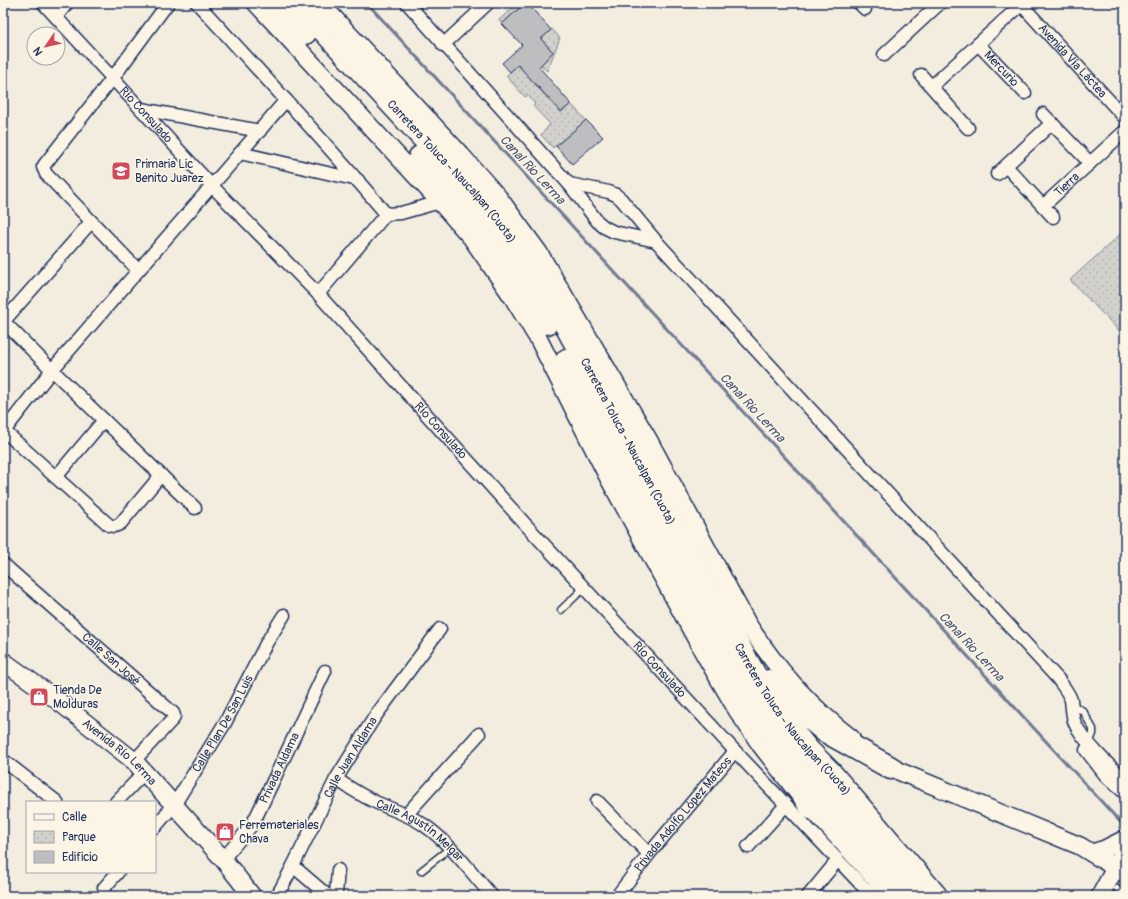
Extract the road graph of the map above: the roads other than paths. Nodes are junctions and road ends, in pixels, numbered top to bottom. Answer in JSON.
{"nodes":[{"id":1,"x":42,"y":3,"type":"edge"},
{"id":2,"x":67,"y":3,"type":"edge"},
{"id":3,"x":168,"y":3,"type":"edge"},
{"id":4,"x":196,"y":3,"type":"edge"},
{"id":5,"x":256,"y":3,"type":"edge"},
{"id":6,"x":278,"y":3,"type":"edge"},
{"id":7,"x":298,"y":3,"type":"edge"},
{"id":8,"x":320,"y":3,"type":"edge"},
{"id":9,"x":407,"y":3,"type":"edge"},
{"id":10,"x":488,"y":3,"type":"edge"},
{"id":11,"x":940,"y":3,"type":"edge"},
{"id":12,"x":1021,"y":4,"type":"edge"},
{"id":13,"x":56,"y":17,"type":"junction"},
{"id":14,"x":978,"y":44,"type":"junction"},
{"id":15,"x":443,"y":45,"type":"junction"},
{"id":16,"x":884,"y":55,"type":"dead end"},
{"id":17,"x":921,"y":75,"type":"dead end"},
{"id":18,"x":112,"y":79,"type":"junction"},
{"id":19,"x":932,"y":86,"type":"junction"},
{"id":20,"x":1025,"y":93,"type":"dead end"},
{"id":21,"x":286,"y":100,"type":"junction"},
{"id":22,"x":141,"y":109,"type":"junction"},
{"id":23,"x":1043,"y":114,"type":"dead end"},
{"id":24,"x":1125,"y":118,"type":"edge"},
{"id":25,"x":1052,"y":123,"type":"junction"},
{"id":26,"x":968,"y":128,"type":"dead end"},
{"id":27,"x":260,"y":130,"type":"junction"},
{"id":28,"x":1125,"y":131,"type":"edge"},
{"id":29,"x":240,"y":153,"type":"junction"},
{"id":30,"x":1090,"y":163,"type":"junction"},
{"id":31,"x":1006,"y":166,"type":"junction"},
{"id":32,"x":997,"y":174,"type":"dead end"},
{"id":33,"x":358,"y":180,"type":"junction"},
{"id":34,"x":568,"y":184,"type":"junction"},
{"id":35,"x":212,"y":186,"type":"junction"},
{"id":36,"x":440,"y":202,"type":"junction"},
{"id":37,"x":1043,"y":206,"type":"junction"},
{"id":38,"x":386,"y":214,"type":"junction"},
{"id":39,"x":1053,"y":217,"type":"dead end"},
{"id":40,"x":91,"y":222,"type":"junction"},
{"id":41,"x":656,"y":241,"type":"junction"},
{"id":42,"x":138,"y":270,"type":"junction"},
{"id":43,"x":318,"y":294,"type":"junction"},
{"id":44,"x":3,"y":321,"type":"edge"},
{"id":45,"x":52,"y":370,"type":"junction"},
{"id":46,"x":104,"y":420,"type":"junction"},
{"id":47,"x":4,"y":431,"type":"edge"},
{"id":48,"x":161,"y":475,"type":"junction"},
{"id":49,"x":56,"y":477,"type":"junction"},
{"id":50,"x":195,"y":508,"type":"dead end"},
{"id":51,"x":3,"y":564,"type":"edge"},
{"id":52,"x":584,"y":588,"type":"junction"},
{"id":53,"x":561,"y":610,"type":"dead end"},
{"id":54,"x":284,"y":615,"type":"dead end"},
{"id":55,"x":440,"y":629,"type":"dead end"},
{"id":56,"x":721,"y":651,"type":"junction"},
{"id":57,"x":748,"y":660,"type":"junction"},
{"id":58,"x":3,"y":661,"type":"edge"},
{"id":59,"x":325,"y":671,"type":"dead end"},
{"id":60,"x":1065,"y":690,"type":"junction"},
{"id":61,"x":479,"y":734,"type":"dead end"},
{"id":62,"x":735,"y":751,"type":"junction"},
{"id":63,"x":3,"y":760,"type":"edge"},
{"id":64,"x":140,"y":766,"type":"junction"},
{"id":65,"x":891,"y":768,"type":"junction"},
{"id":66,"x":1118,"y":777,"type":"edge"},
{"id":67,"x":336,"y":780,"type":"junction"},
{"id":68,"x":1125,"y":793,"type":"edge"},
{"id":69,"x":56,"y":801,"type":"edge"},
{"id":70,"x":117,"y":801,"type":"edge"},
{"id":71,"x":597,"y":801,"type":"dead end"},
{"id":72,"x":174,"y":805,"type":"junction"},
{"id":73,"x":786,"y":805,"type":"junction"},
{"id":74,"x":811,"y":808,"type":"junction"},
{"id":75,"x":406,"y":815,"type":"junction"},
{"id":76,"x":156,"y":826,"type":"edge"},
{"id":77,"x":1125,"y":839,"type":"edge"},
{"id":78,"x":748,"y":847,"type":"dead end"},
{"id":79,"x":450,"y":848,"type":"junction"},
{"id":80,"x":1125,"y":850,"type":"edge"},
{"id":81,"x":1092,"y":853,"type":"junction"},
{"id":82,"x":649,"y":854,"type":"junction"},
{"id":83,"x":223,"y":860,"type":"junction"},
{"id":84,"x":837,"y":861,"type":"junction"},
{"id":85,"x":293,"y":866,"type":"junction"},
{"id":86,"x":338,"y":870,"type":"dead end"},
{"id":87,"x":421,"y":871,"type":"dead end"},
{"id":88,"x":1122,"y":871,"type":"edge"},
{"id":89,"x":117,"y":873,"type":"edge"},
{"id":90,"x":104,"y":888,"type":"dead end"},
{"id":91,"x":1118,"y":894,"type":"edge"},
{"id":92,"x":252,"y":896,"type":"edge"},
{"id":93,"x":277,"y":896,"type":"edge"},
{"id":94,"x":328,"y":896,"type":"edge"},
{"id":95,"x":335,"y":896,"type":"edge"},
{"id":96,"x":492,"y":896,"type":"edge"},
{"id":97,"x":617,"y":896,"type":"edge"},
{"id":98,"x":808,"y":896,"type":"edge"},
{"id":99,"x":872,"y":896,"type":"edge"},
{"id":100,"x":891,"y":896,"type":"edge"},
{"id":101,"x":914,"y":896,"type":"edge"},
{"id":102,"x":936,"y":896,"type":"edge"},
{"id":103,"x":1100,"y":896,"type":"edge"}],
"edges":[{"from":1,"to":13,"type":"street","name":"Río Consulado"},
{"from":2,"to":13,"type":"street"},
{"from":3,"to":18,"type":"street"},
{"from":4,"to":21,"type":"street"},
{"from":5,"to":36,"type":"street"},
{"from":6,"to":56,"type":"highway","name":"Carretera Toluca - Naucalpan (Cuota)"},
{"from":7,"to":57,"type":"highway","name":"Carretera Toluca - Naucalpan (Cuota)"},
{"from":8,"to":65,"type":"street"},
{"from":9,"to":15,"type":"street"},
{"from":10,"to":15,"type":"street"},
{"from":11,"to":16,"type":"street"},
{"from":12,"to":14,"type":"street","name":"Mercurio"},
{"from":12,"to":24,"type":"street","name":"Avenida Vía Láctea"},
{"from":13,"to":18,"type":"street","name":"Río Consulado"},
{"from":14,"to":19,"type":"street","name":"Mercurio"},
{"from":14,"to":20,"type":"street","name":"Mercurio"},
{"from":15,"to":34,"type":"street"},
{"from":17,"to":19,"type":"street"},
{"from":18,"to":22,"type":"street","name":"Río Consulado"},
{"from":18,"to":40,"type":"street"},
{"from":19,"to":26,"type":"street"},
{"from":21,"to":27,"type":"street"},
{"from":21,"to":33,"type":"street"},
{"from":22,"to":27,"type":"street"},
{"from":22,"to":35,"type":"street","name":"Río Consulado"},
{"from":23,"to":25,"type":"street","name":"Tierra"},
{"from":25,"to":30,"type":"street","name":"Tierra"},
{"from":25,"to":31,"type":"street"},
{"from":27,"to":29,"type":"street"},
{"from":28,"to":30,"type":"street","name":"Tierra"},
{"from":29,"to":33,"type":"street"},
{"from":29,"to":35,"type":"street"},
{"from":30,"to":37,"type":"street","name":"Tierra"},
{"from":31,"to":32,"type":"street"},
{"from":31,"to":37,"type":"street","name":"Tierra"},
{"from":33,"to":38,"type":"street"},
{"from":34,"to":41,"type":"street"},
{"from":34,"to":41,"type":"street"},
{"from":35,"to":42,"type":"street"},
{"from":35,"to":43,"type":"street","name":"Río Consulado"},
{"from":36,"to":38,"type":"street"},
{"from":36,"to":74,"type":"street"},
{"from":37,"to":39,"type":"street","name":"Tierra"},
{"from":38,"to":43,"type":"street"},
{"from":40,"to":42,"type":"street"},
{"from":40,"to":44,"type":"street"},
{"from":41,"to":60,"type":"street"},
{"from":42,"to":45,"type":"street"},
{"from":43,"to":52,"type":"street","name":"Río Consulado"},
{"from":44,"to":45,"type":"street"},
{"from":45,"to":46,"type":"street"},
{"from":45,"to":47,"type":"street"},
{"from":46,"to":48,"type":"street"},
{"from":46,"to":49,"type":"street"},
{"from":47,"to":49,"type":"street"},
{"from":48,"to":49,"type":"street"},
{"from":48,"to":50,"type":"street"},
{"from":51,"to":64,"type":"street","name":"Calle San José"},
{"from":52,"to":53,"type":"lane"},
{"from":52,"to":62,"type":"street","name":"Río Consulado"},
{"from":54,"to":72,"type":"street","name":"Calle Plan De San Luis"},
{"from":55,"to":67,"type":"street","name":"Calle Juan Aldama"},
{"from":56,"to":74,"type":"highway"},
{"from":56,"to":101,"type":"highway","name":"Carretera Toluca - Naucalpan (Cuota)"},
{"from":57,"to":65,"type":"highway"},
{"from":57,"to":102,"type":"highway","name":"Carretera Toluca - Naucalpan (Cuota)"},
{"from":58,"to":64,"type":"street","name":"Avenida Río Lerma"},
{"from":59,"to":83,"type":"street","name":"Privada Aldama"},
{"from":60,"to":66,"type":"street"},
{"from":60,"to":66,"type":"street"},
{"from":61,"to":75,"type":"street"},
{"from":62,"to":73,"type":"street","name":"Río Consulado"},
{"from":62,"to":82,"type":"street","name":"Privada Adolfo López Mateos"},
{"from":63,"to":69,"type":"street"},
{"from":64,"to":70,"type":"street","name":"Calle San José"},
{"from":64,"to":72,"type":"street","name":"Avenida Río Lerma"},
{"from":65,"to":81,"type":"street"},
{"from":66,"to":68,"type":"street"},
{"from":67,"to":75,"type":"street","name":"Calle Agustín Melgar"},
{"from":67,"to":85,"type":"street","name":"Calle Juan Aldama"},
{"from":71,"to":82,"type":"street"},
{"from":72,"to":76,"type":"street","name":"Calle Plan De San Luis"},
{"from":72,"to":83,"type":"street","name":"Avenida Río Lerma"},
{"from":73,"to":78,"type":"street"},
{"from":73,"to":84,"type":"street","name":"Río Consulado"},
{"from":74,"to":100,"type":"street"},
{"from":75,"to":79,"type":"street","name":"Calle Agustín Melgar"},
{"from":77,"to":81,"type":"street"},
{"from":79,"to":87,"type":"lane"},
{"from":79,"to":96,"type":"street","name":"Calle Agustín Melgar"},
{"from":80,"to":88,"type":"street"},
{"from":81,"to":88,"type":"street"},
{"from":82,"to":97,"type":"street","name":"Privada Adolfo López Mateos"},
{"from":83,"to":92,"type":"street","name":"Avenida Río Lerma"},
{"from":84,"to":98,"type":"street"},
{"from":84,"to":99,"type":"street","name":"Río Consulado"},
{"from":85,"to":93,"type":"street","name":"Calle Juan Aldama"},
{"from":85,"to":94,"type":"street"},
{"from":86,"to":95,"type":"street"},
{"from":88,"to":91,"type":"street"},
{"from":88,"to":103,"type":"street"},
{"from":89,"to":90,"type":"street"}]}
